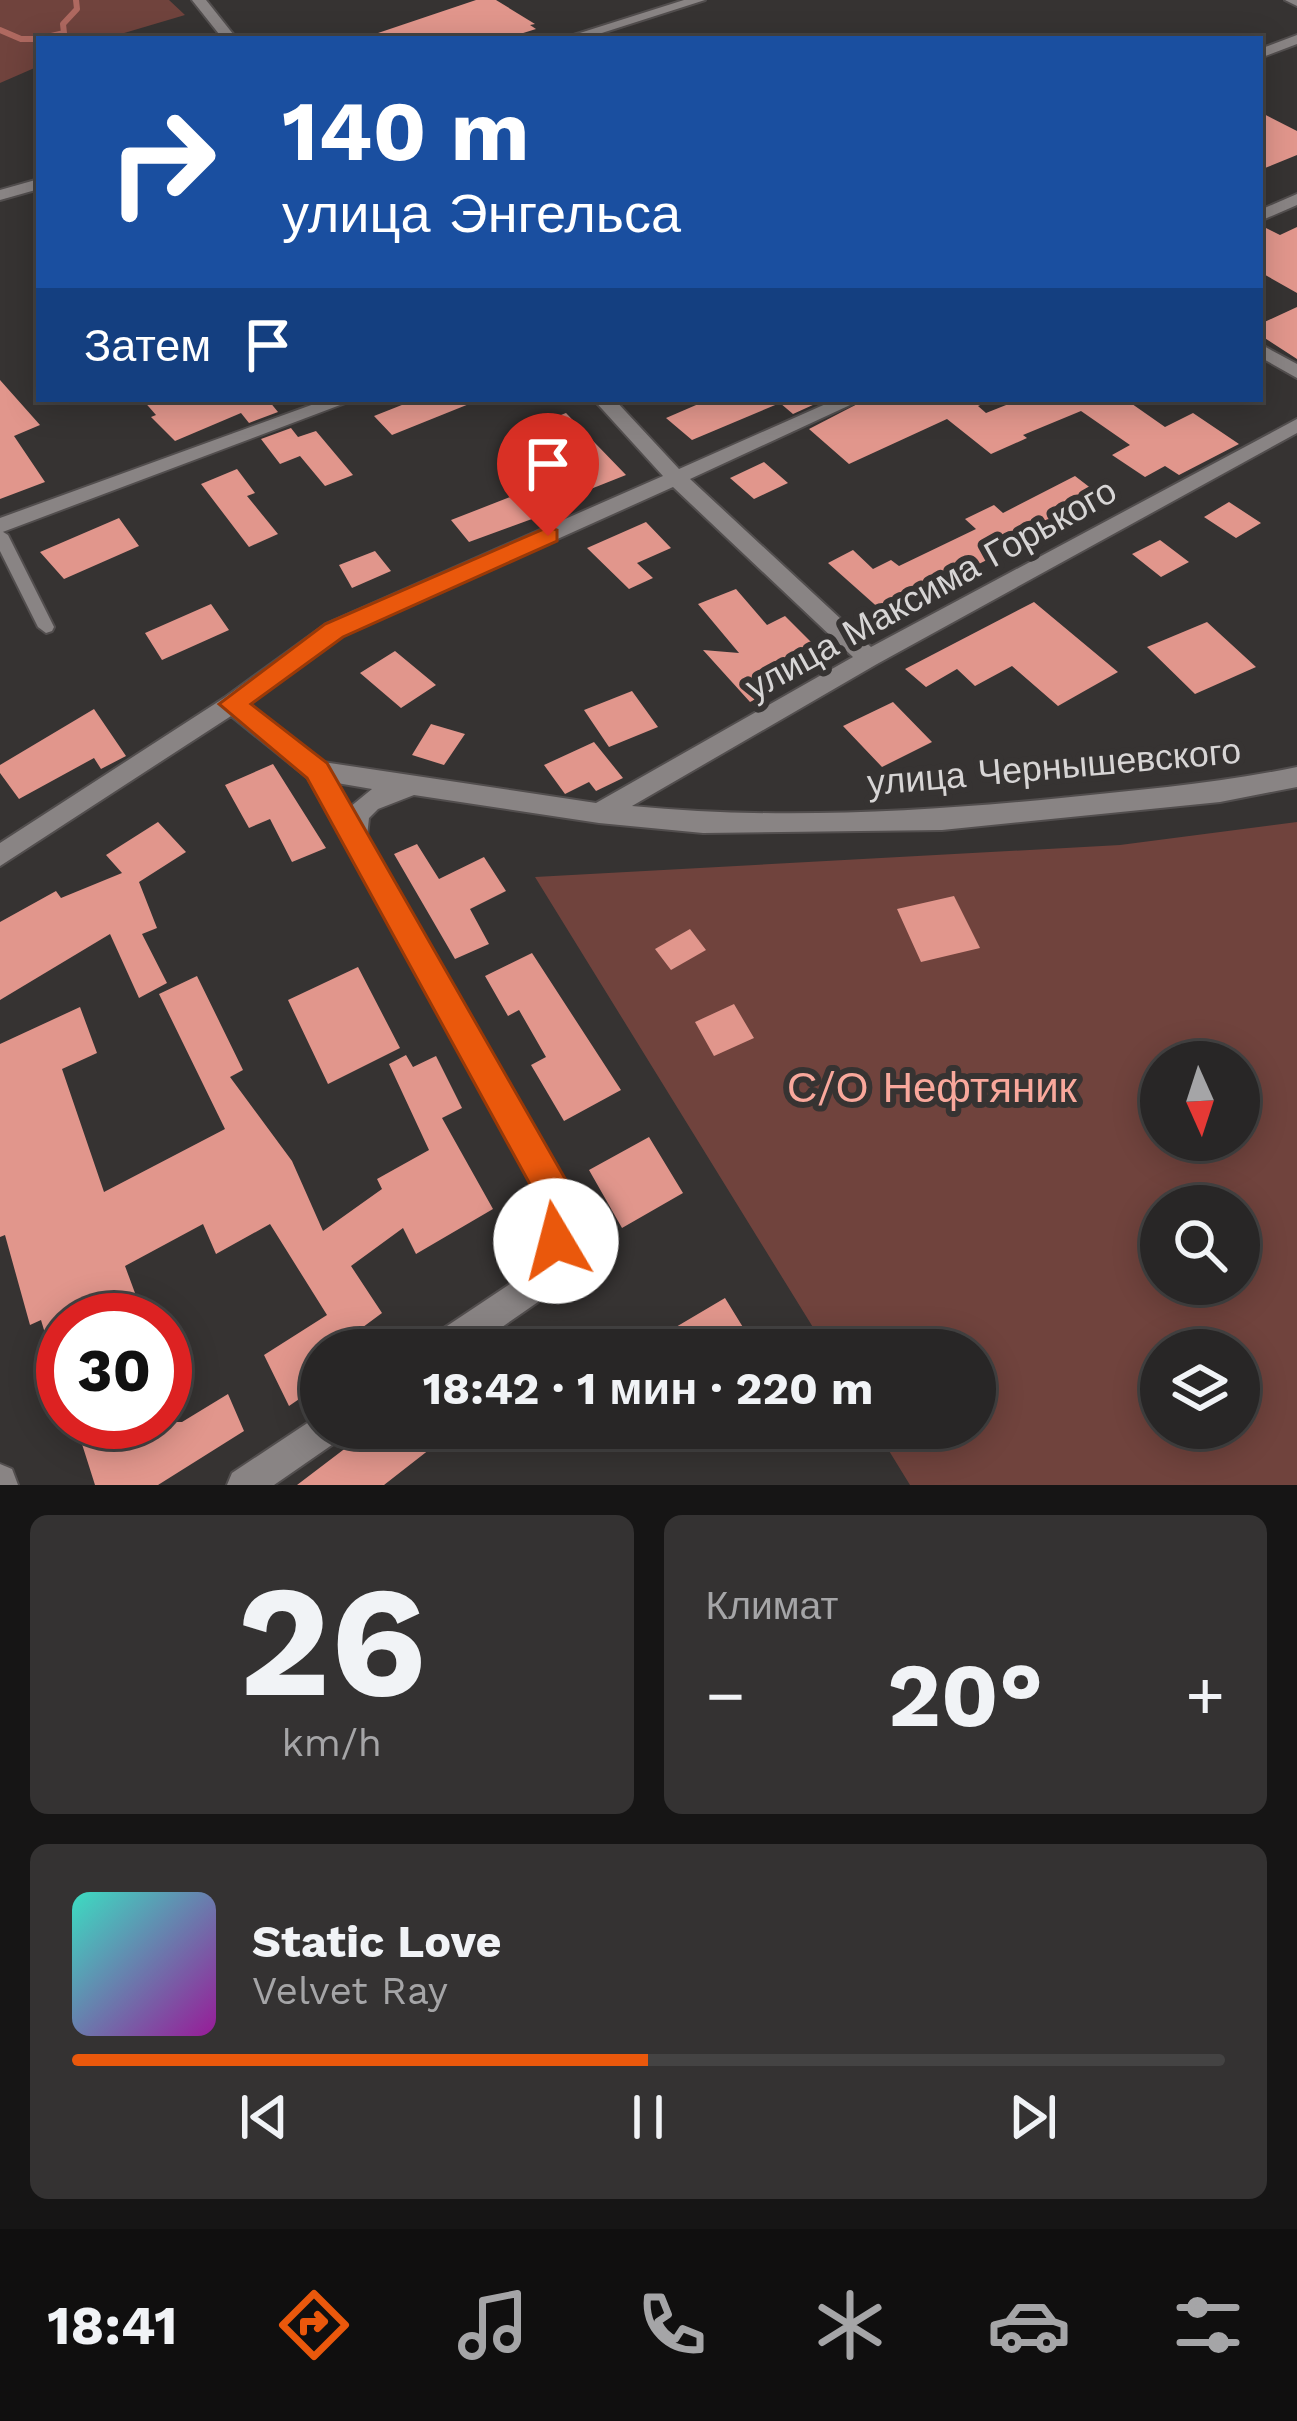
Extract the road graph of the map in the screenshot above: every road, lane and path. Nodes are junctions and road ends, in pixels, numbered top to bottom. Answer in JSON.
{"nodes":[{"id":1,"x":199,"y":0,"type":"edge"},
{"id":2,"x":698,"y":0,"type":"edge"},
{"id":3,"x":228,"y":36,"type":"edge"},
{"id":4,"x":578,"y":36,"type":"edge"},
{"id":5,"x":1297,"y":39,"type":"edge"},
{"id":6,"x":1263,"y":52,"type":"edge"},
{"id":7,"x":36,"y":185,"type":"edge"},
{"id":8,"x":0,"y":195,"type":"edge"},
{"id":9,"x":1297,"y":200,"type":"edge"},
{"id":10,"x":1263,"y":215,"type":"edge"},
{"id":11,"x":1263,"y":351,"type":"edge"},
{"id":12,"x":1297,"y":372,"type":"edge"},
{"id":13,"x":338,"y":402,"type":"edge"},
{"id":14,"x":606,"y":402,"type":"edge"},
{"id":15,"x":846,"y":402,"type":"edge"},
{"id":16,"x":1297,"y":425,"type":"edge"},
{"id":17,"x":676,"y":478,"type":"junction"},
{"id":18,"x":4,"y":529,"type":"edge"},
{"id":19,"x":46,"y":627,"type":"dead end"},
{"id":20,"x":869,"y":658,"type":"junction"},
{"id":21,"x":232,"y":704,"type":"junction"},
{"id":22,"x":317,"y":770,"type":"junction"},
{"id":23,"x":1297,"y":777,"type":"edge"},
{"id":24,"x":420,"y":787,"type":"junction"},
{"id":25,"x":599,"y":813,"type":"junction"},
{"id":26,"x":354,"y":836,"type":"junction"},
{"id":27,"x":0,"y":856,"type":"edge"},
{"id":28,"x":472,"y":1329,"type":"edge"},
{"id":29,"x":300,"y":1447,"type":"edge"},
{"id":30,"x":244,"y":1485,"type":"edge"}],
"edges":[{"from":1,"to":3,"type":"street"},
{"from":2,"to":4,"type":"street"},
{"from":5,"to":6,"type":"street"},
{"from":7,"to":8,"type":"street"},
{"from":9,"to":10,"type":"street"},
{"from":11,"to":12,"type":"street"},
{"from":13,"to":18,"type":"street"},
{"from":14,"to":17,"type":"street"},
{"from":15,"to":17,"type":"street"},
{"from":16,"to":20,"type":"street","name":"улица Максима Горького"},
{"from":17,"to":20,"type":"street"},
{"from":17,"to":21,"type":"street"},
{"from":18,"to":19,"type":"lane"},
{"from":20,"to":25,"type":"street","name":"улица Максима Горького"},
{"from":21,"to":22,"type":"street"},
{"from":21,"to":27,"type":"street"},
{"from":22,"to":24,"type":"street","name":"улица Чернышевского"},
{"from":22,"to":26,"type":"street"},
{"from":23,"to":25,"type":"street","name":"улица Чернышевского"},
{"from":24,"to":25,"type":"street","name":"улица Чернышевского"},
{"from":24,"to":26,"type":"street"},
{"from":26,"to":28,"type":"street"},
{"from":29,"to":30,"type":"street"}]}
